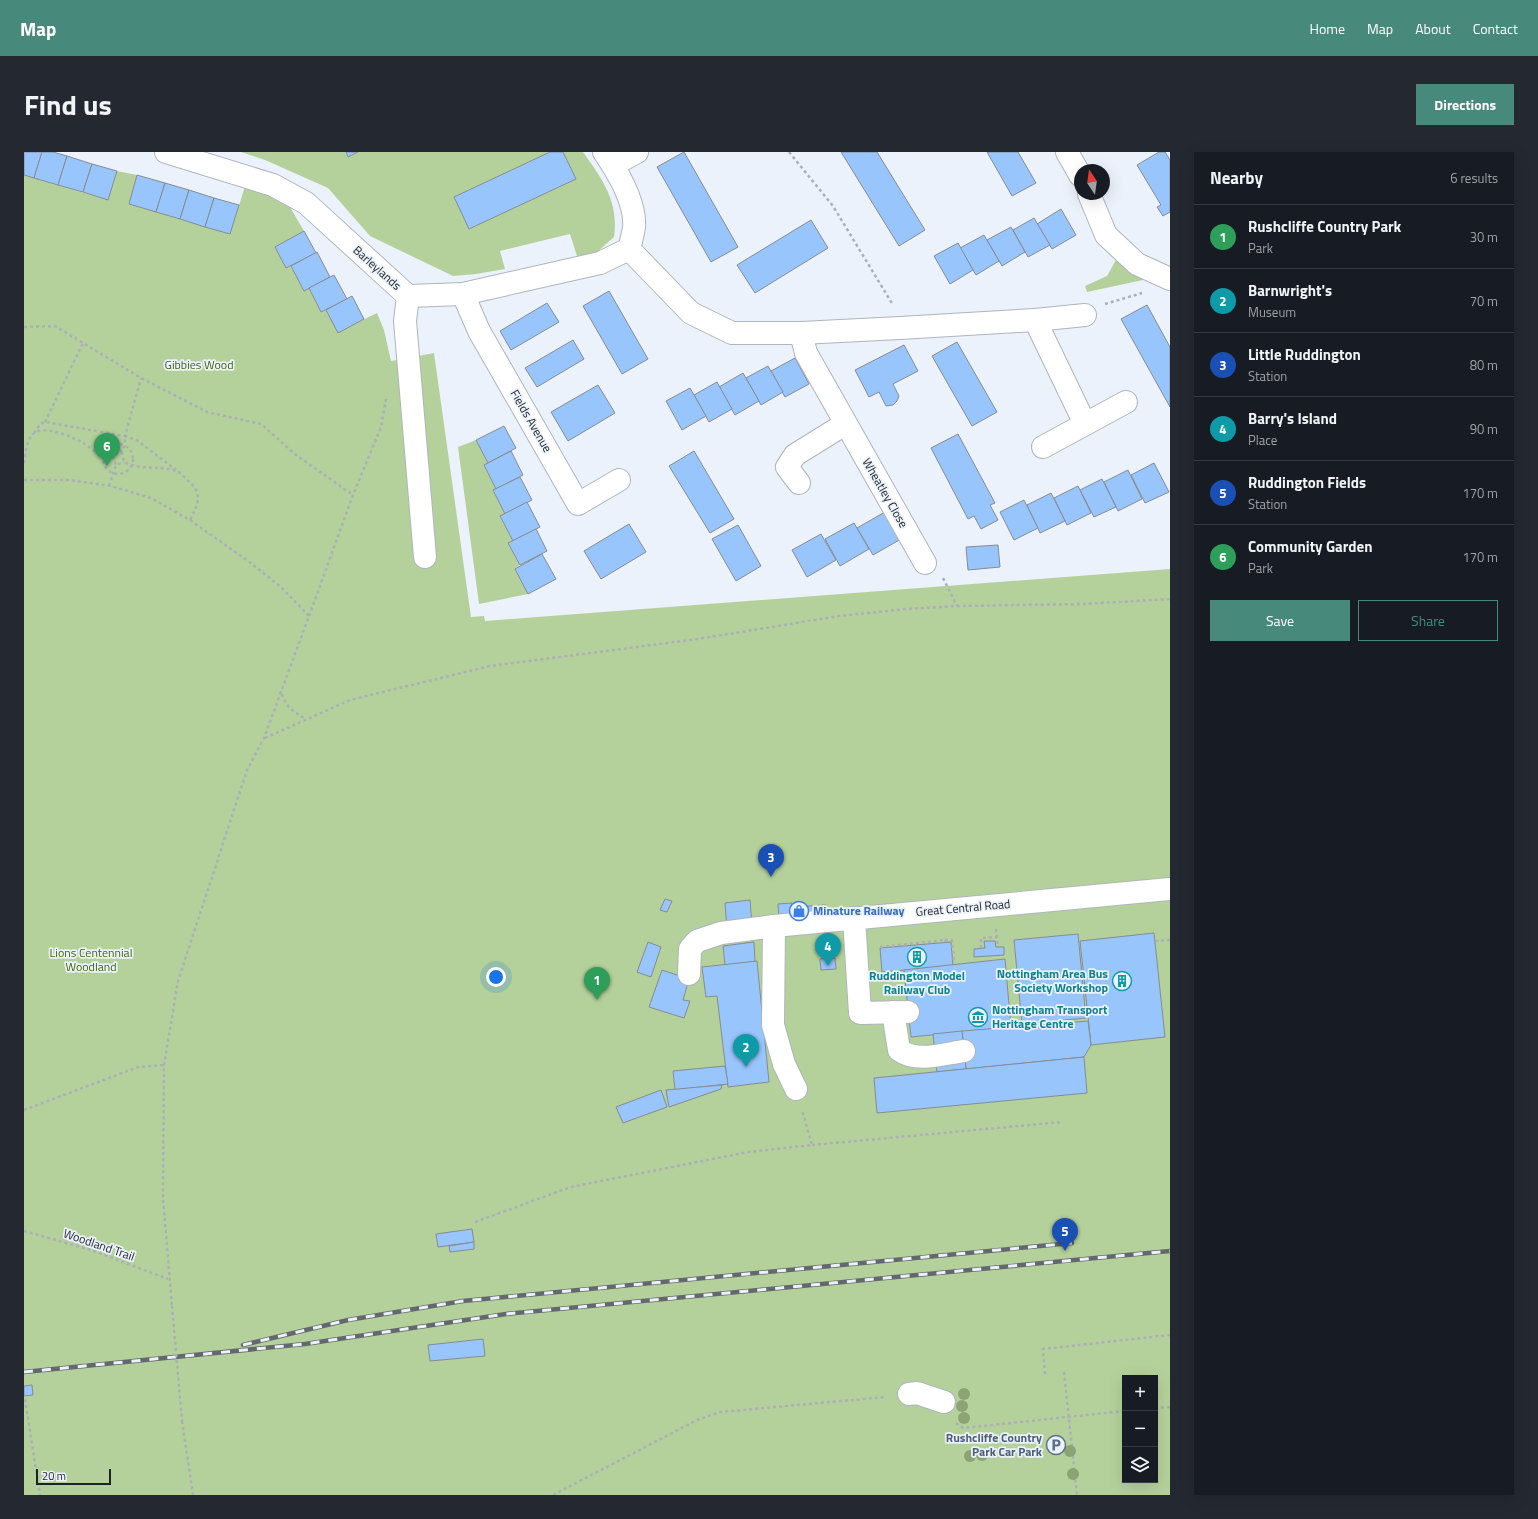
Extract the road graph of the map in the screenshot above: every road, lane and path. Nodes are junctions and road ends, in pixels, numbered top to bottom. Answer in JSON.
{"nodes":[{"id":1,"x":166,"y":152,"type":"edge"},
{"id":2,"x":637,"y":152,"type":"edge"},
{"id":3,"x":789,"y":152,"type":"edge"},
{"id":4,"x":1067,"y":152,"type":"edge"},
{"id":5,"x":608,"y":159,"type":"edge"},
{"id":6,"x":1074,"y":164,"type":"edge"},
{"id":7,"x":1091,"y":200,"type":"edge"},
{"id":8,"x":629,"y":249,"type":"junction"},
{"id":9,"x":1164,"y":277,"type":"edge"},
{"id":10,"x":463,"y":294,"type":"junction"},
{"id":11,"x":408,"y":296,"type":"junction"},
{"id":12,"x":1085,"y":315,"type":"joint"},
{"id":13,"x":1034,"y":320,"type":"junction"},
{"id":14,"x":24,"y":327,"type":"edge"},
{"id":15,"x":900,"y":328,"type":"junction"},
{"id":16,"x":801,"y":333,"type":"junction"},
{"id":17,"x":83,"y":343,"type":"junction"},
{"id":18,"x":141,"y":378,"type":"junction"},
{"id":19,"x":386,"y":396,"type":"dead end"},
{"id":20,"x":1126,"y":402,"type":"dead end"},
{"id":21,"x":45,"y":422,"type":"junction"},
{"id":22,"x":845,"y":424,"type":"junction"},
{"id":23,"x":1085,"y":424,"type":"junction"},
{"id":24,"x":34,"y":433,"type":"junction"},
{"id":25,"x":125,"y":436,"type":"junction"},
{"id":26,"x":126,"y":446,"type":"junction"},
{"id":27,"x":1043,"y":447,"type":"dead end"},
{"id":28,"x":120,"y":453,"type":"junction"},
{"id":29,"x":103,"y":456,"type":"junction"},
{"id":30,"x":113,"y":456,"type":"junction"},
{"id":31,"x":124,"y":462,"type":"junction"},
{"id":32,"x":24,"y":463,"type":"edge"},
{"id":33,"x":116,"y":465,"type":"junction"},
{"id":34,"x":132,"y":466,"type":"junction"},
{"id":35,"x":176,"y":470,"type":"junction"},
{"id":36,"x":114,"y":474,"type":"junction"},
{"id":37,"x":24,"y":480,"type":"edge"},
{"id":38,"x":619,"y":480,"type":"dead end"},
{"id":39,"x":799,"y":483,"type":"dead end"},
{"id":40,"x":111,"y":486,"type":"junction"},
{"id":41,"x":353,"y":495,"type":"junction"},
{"id":42,"x":190,"y":520,"type":"junction"},
{"id":43,"x":425,"y":557,"type":"dead end"},
{"id":44,"x":926,"y":563,"type":"joint"},
{"id":45,"x":1170,"y":599,"type":"edge"},
{"id":46,"x":958,"y":606,"type":"junction"},
{"id":47,"x":309,"y":616,"type":"junction"},
{"id":48,"x":282,"y":693,"type":"junction"},
{"id":49,"x":307,"y":719,"type":"junction"},
{"id":50,"x":264,"y":738,"type":"junction"},
{"id":51,"x":1170,"y":889,"type":"edge"},
{"id":52,"x":854,"y":918,"type":"junction"},
{"id":53,"x":774,"y":926,"type":"junction"},
{"id":54,"x":997,"y":937,"type":"dead end"},
{"id":55,"x":1170,"y":940,"type":"edge"},
{"id":56,"x":1155,"y":942,"type":"dead end"},
{"id":57,"x":982,"y":948,"type":"dead end"},
{"id":58,"x":856,"y":950,"type":"junction"},
{"id":59,"x":953,"y":962,"type":"dead end"},
{"id":60,"x":689,"y":974,"type":"dead end"},
{"id":61,"x":964,"y":1051,"type":"dead end"},
{"id":62,"x":164,"y":1064,"type":"junction"},
{"id":63,"x":796,"y":1089,"type":"joint"},
{"id":64,"x":24,"y":1110,"type":"edge"},
{"id":65,"x":1062,"y":1122,"type":"dead end"},
{"id":66,"x":812,"y":1144,"type":"junction"},
{"id":67,"x":475,"y":1222,"type":"dead end"},
{"id":68,"x":24,"y":1231,"type":"edge"},
{"id":69,"x":168,"y":1279,"type":"junction"},
{"id":70,"x":1170,"y":1335,"type":"edge"},
{"id":71,"x":1064,"y":1372,"type":"dead end"},
{"id":72,"x":1045,"y":1374,"type":"dead end"},
{"id":73,"x":910,"y":1394,"type":"joint"},
{"id":74,"x":26,"y":1399,"type":"dead end"},
{"id":75,"x":1170,"y":1407,"type":"edge"},
{"id":76,"x":1158,"y":1408,"type":"edge"},
{"id":77,"x":948,"y":1410,"type":"joint"},
{"id":78,"x":1122,"y":1411,"type":"edge"},
{"id":79,"x":1069,"y":1416,"type":"junction"},
{"id":80,"x":40,"y":1495,"type":"edge"},
{"id":81,"x":193,"y":1495,"type":"edge"},
{"id":82,"x":553,"y":1495,"type":"edge"},
{"id":83,"x":1077,"y":1495,"type":"edge"}],
"edges":[{"from":1,"to":11,"type":"street","name":"Barleylands"},
{"from":2,"to":5,"type":"street"},
{"from":3,"to":15,"type":"path"},
{"from":4,"to":6,"type":"street"},
{"from":5,"to":8,"type":"street"},
{"from":7,"to":9,"type":"street"},
{"from":8,"to":10,"type":"street","name":"Barleylands"},
{"from":8,"to":16,"type":"street"},
{"from":9,"to":12,"type":"path"},
{"from":10,"to":11,"type":"street","name":"Barleylands"},
{"from":10,"to":38,"type":"street","name":"Fields Avenue"},
{"from":11,"to":43,"type":"street"},
{"from":12,"to":13,"type":"street"},
{"from":13,"to":15,"type":"street"},
{"from":13,"to":23,"type":"street"},
{"from":14,"to":17,"type":"path"},
{"from":15,"to":16,"type":"street"},
{"from":16,"to":22,"type":"street","name":"Wheatley Close"},
{"from":17,"to":18,"type":"path"},
{"from":17,"to":21,"type":"path"},
{"from":18,"to":25,"type":"path"},
{"from":18,"to":41,"type":"path"},
{"from":19,"to":41,"type":"path"},
{"from":20,"to":23,"type":"street"},
{"from":21,"to":24,"type":"path"},
{"from":21,"to":25,"type":"path"},
{"from":22,"to":39,"type":"street"},
{"from":22,"to":44,"type":"street","name":"Wheatley Close"},
{"from":23,"to":27,"type":"street"},
{"from":24,"to":29,"type":"path"},
{"from":24,"to":32,"type":"path"},
{"from":25,"to":26,"type":"path"},
{"from":25,"to":35,"type":"path"},
{"from":26,"to":28,"type":"path"},
{"from":26,"to":29,"type":"path"},
{"from":26,"to":34,"type":"path"},
{"from":28,"to":30,"type":"path"},
{"from":28,"to":31,"type":"path"},
{"from":29,"to":30,"type":"path"},
{"from":29,"to":36,"type":"path"},
{"from":30,"to":33,"type":"path"},
{"from":31,"to":33,"type":"path"},
{"from":31,"to":34,"type":"path"},
{"from":33,"to":36,"type":"path"},
{"from":34,"to":35,"type":"path"},
{"from":34,"to":36,"type":"path"},
{"from":35,"to":42,"type":"path"},
{"from":36,"to":40,"type":"path"},
{"from":37,"to":40,"type":"path"},
{"from":40,"to":42,"type":"path"},
{"from":41,"to":47,"type":"path"},
{"from":42,"to":47,"type":"path"},
{"from":44,"to":46,"type":"path"},
{"from":45,"to":46,"type":"path"},
{"from":46,"to":49,"type":"path"},
{"from":47,"to":48,"type":"path"},
{"from":48,"to":49,"type":"path"},
{"from":48,"to":50,"type":"path"},
{"from":49,"to":50,"type":"path"},
{"from":50,"to":62,"type":"path"},
{"from":51,"to":52,"type":"street","name":"Great Central Road"},
{"from":52,"to":53,"type":"street","name":"Great Central Road"},
{"from":52,"to":58,"type":"street"},
{"from":53,"to":60,"type":"street","name":"Great Central Road"},
{"from":53,"to":63,"type":"street"},
{"from":54,"to":57,"type":"path"},
{"from":55,"to":56,"type":"path"},
{"from":58,"to":59,"type":"path"},
{"from":58,"to":61,"type":"street"},
{"from":62,"to":64,"type":"path"},
{"from":62,"to":69,"type":"path"},
{"from":63,"to":66,"type":"path"},
{"from":65,"to":66,"type":"path"},
{"from":66,"to":67,"type":"path"},
{"from":68,"to":69,"type":"path","name":"Woodland Trail"},
{"from":69,"to":81,"type":"path","bridge":true},
{"from":70,"to":72,"type":"path"},
{"from":71,"to":79,"type":"path"},
{"from":73,"to":77,"type":"street"},
{"from":73,"to":82,"type":"path"},
{"from":74,"to":80,"type":"path"},
{"from":75,"to":76,"type":"path"},
{"from":77,"to":79,"type":"path"},
{"from":78,"to":79,"type":"path"},
{"from":79,"to":83,"type":"path"}]}
